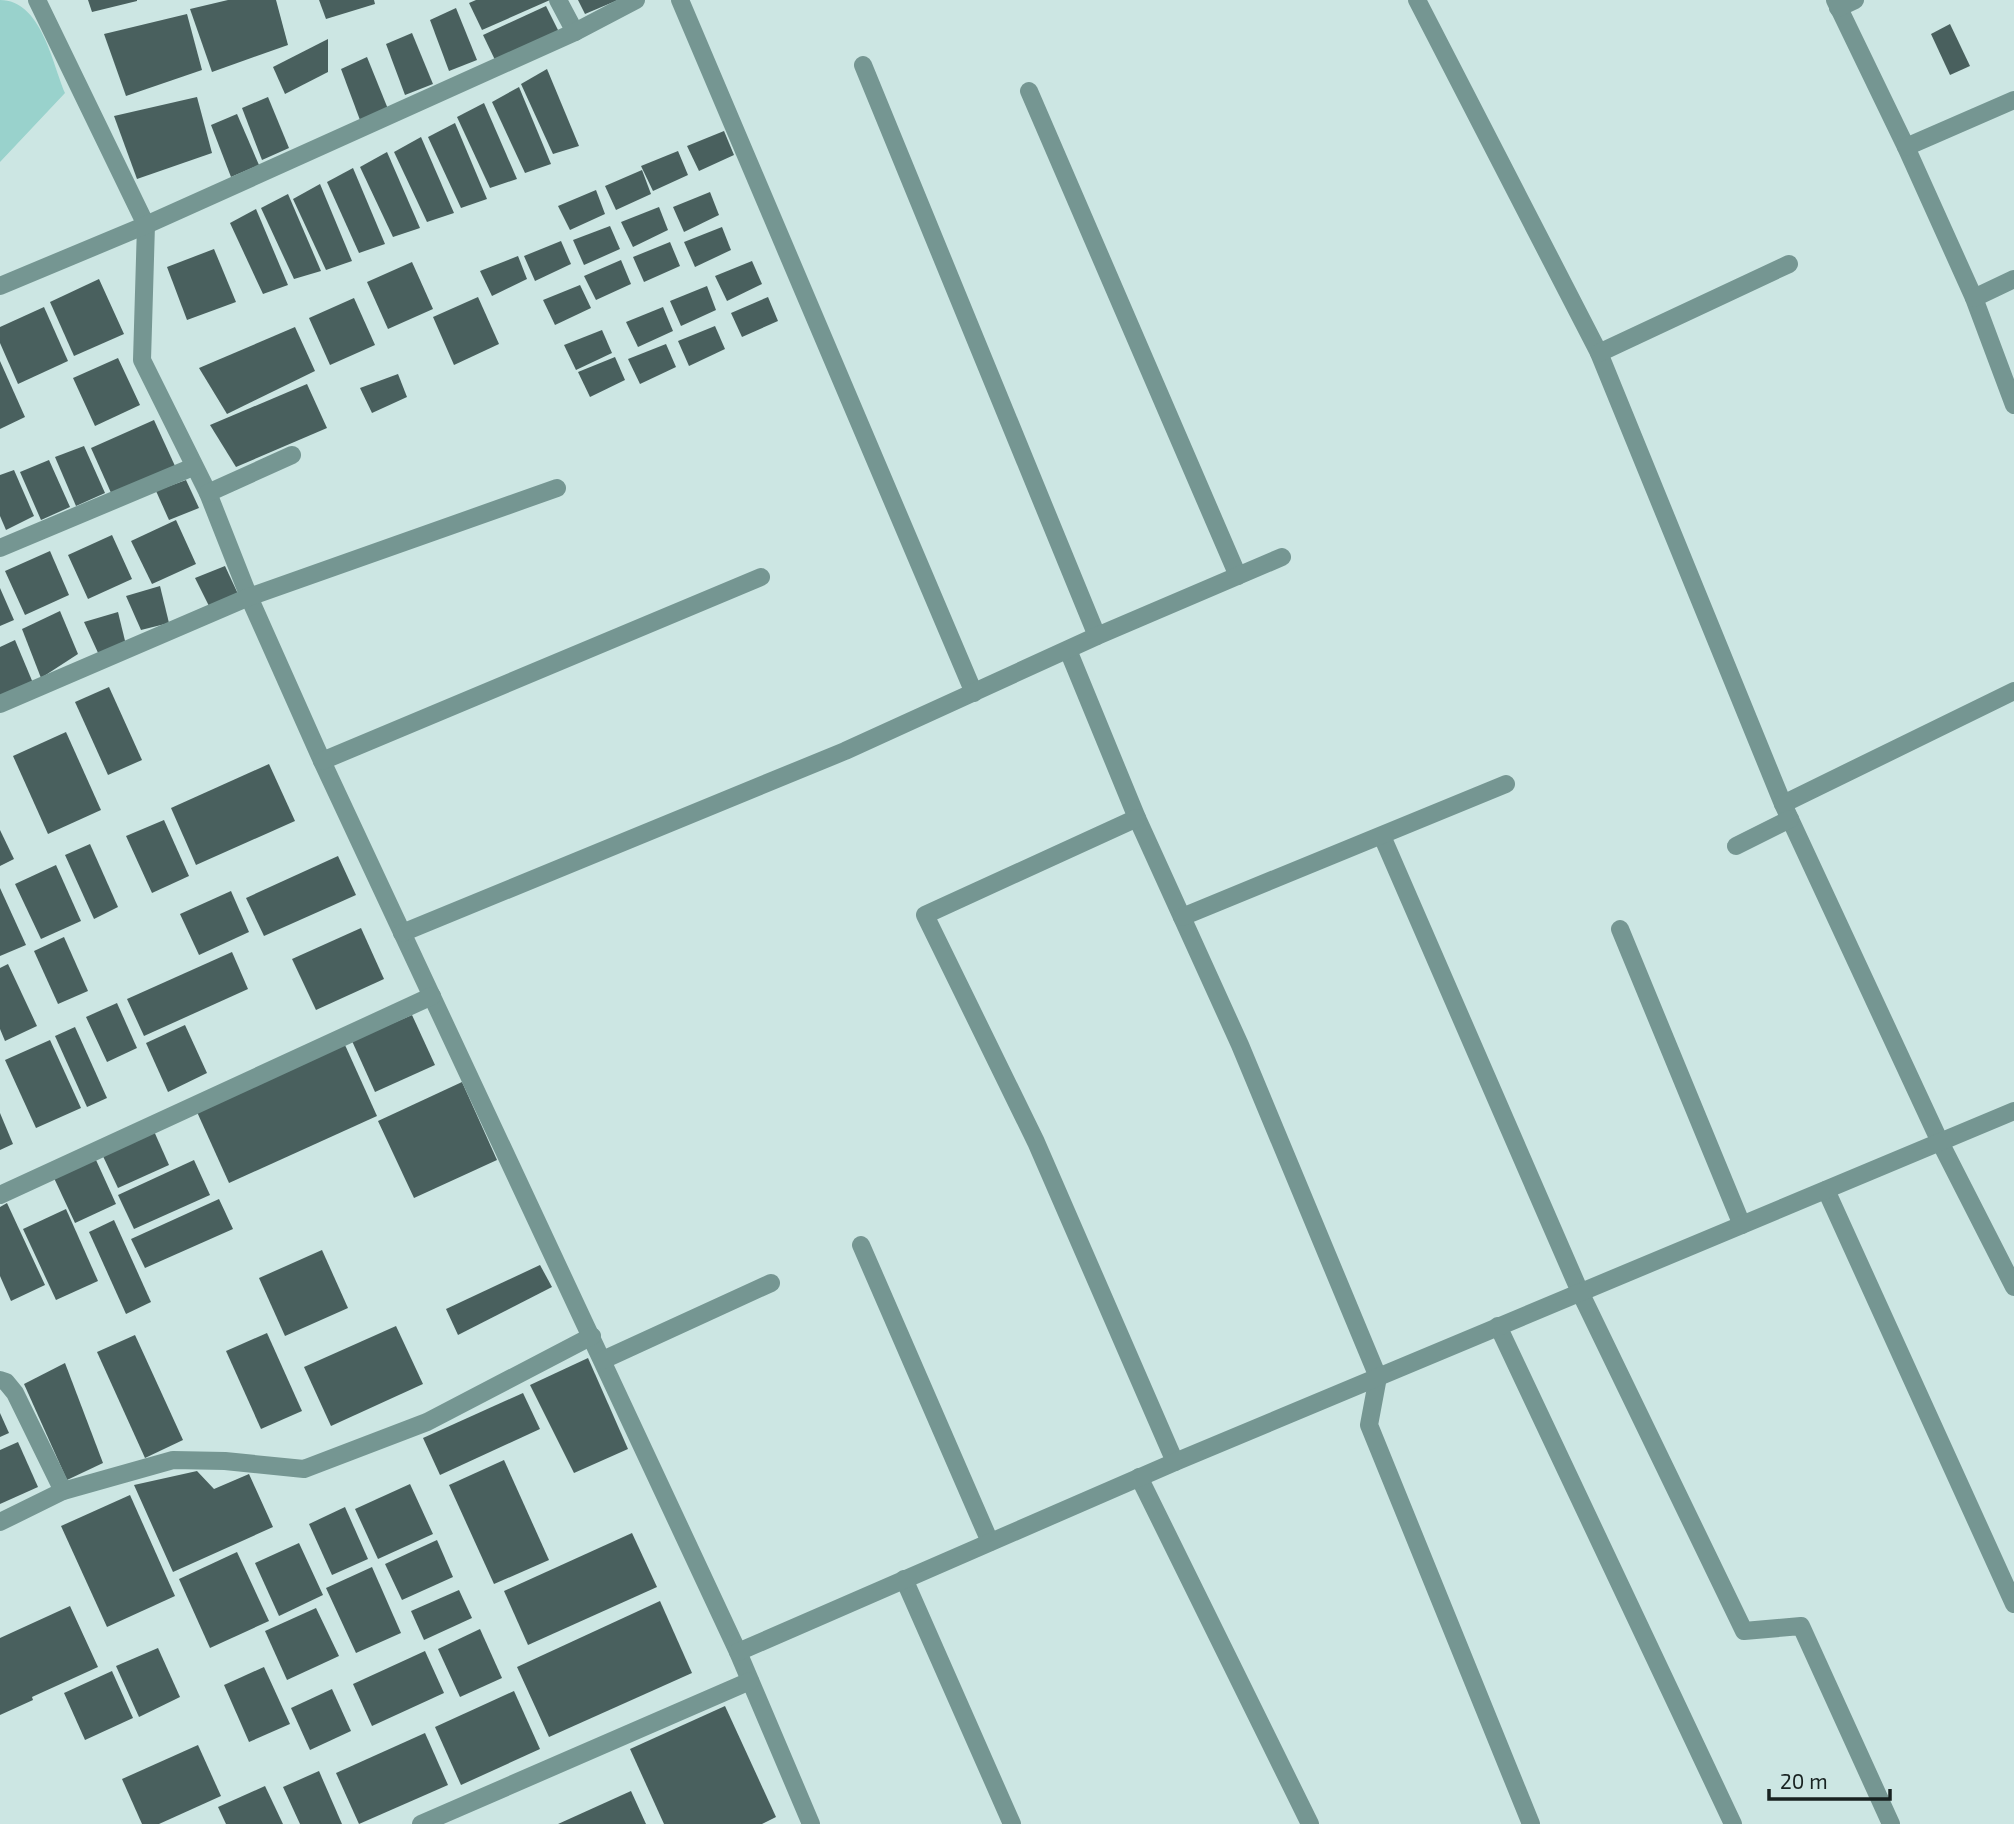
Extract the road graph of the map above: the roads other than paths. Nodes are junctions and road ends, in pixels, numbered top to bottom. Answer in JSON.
{"nodes":[{"id":1,"x":37,"y":0,"type":"edge"},
{"id":2,"x":558,"y":0,"type":"edge"},
{"id":3,"x":636,"y":0,"type":"edge"},
{"id":4,"x":680,"y":0,"type":"edge"},
{"id":5,"x":1417,"y":0,"type":"edge"},
{"id":6,"x":1855,"y":0,"type":"edge"},
{"id":7,"x":1836,"y":4,"type":"edge"},
{"id":8,"x":575,"y":32,"type":"junction"},
{"id":9,"x":863,"y":65,"type":"dead end"},
{"id":10,"x":1028,"y":91,"type":"dead end"},
{"id":11,"x":2014,"y":100,"type":"edge"},
{"id":12,"x":1906,"y":147,"type":"junction"},
{"id":13,"x":146,"y":225,"type":"junction"},
{"id":14,"x":1788,"y":264,"type":"dead end"},
{"id":15,"x":2014,"y":279,"type":"edge"},
{"id":16,"x":0,"y":286,"type":"edge"},
{"id":17,"x":1973,"y":298,"type":"junction"},
{"id":18,"x":1599,"y":353,"type":"junction"},
{"id":19,"x":2014,"y":405,"type":"edge"},
{"id":20,"x":292,"y":455,"type":"dead end"},
{"id":21,"x":193,"y":467,"type":"junction"},
{"id":22,"x":557,"y":488,"type":"dead end"},
{"id":23,"x":208,"y":493,"type":"junction"},
{"id":24,"x":0,"y":548,"type":"edge"},
{"id":25,"x":1282,"y":557,"type":"dead end"},
{"id":26,"x":1238,"y":576,"type":"junction"},
{"id":27,"x":761,"y":578,"type":"dead end"},
{"id":28,"x":248,"y":597,"type":"junction"},
{"id":29,"x":1097,"y":636,"type":"junction"},
{"id":30,"x":1068,"y":650,"type":"junction"},
{"id":31,"x":2014,"y":691,"type":"edge"},
{"id":32,"x":974,"y":694,"type":"junction"},
{"id":33,"x":0,"y":705,"type":"edge"},
{"id":34,"x":322,"y":761,"type":"junction"},
{"id":35,"x":1506,"y":784,"type":"dead end"},
{"id":36,"x":1786,"y":812,"type":"junction"},
{"id":37,"x":1137,"y":818,"type":"junction"},
{"id":38,"x":1382,"y":836,"type":"junction"},
{"id":39,"x":1736,"y":846,"type":"dead end"},
{"id":40,"x":1182,"y":917,"type":"junction"},
{"id":41,"x":1620,"y":929,"type":"dead end"},
{"id":42,"x":402,"y":933,"type":"junction"},
{"id":43,"x":432,"y":996,"type":"junction"},
{"id":44,"x":2014,"y":1111,"type":"edge"},
{"id":45,"x":1940,"y":1142,"type":"junction"},
{"id":46,"x":1826,"y":1190,"type":"junction"},
{"id":47,"x":0,"y":1195,"type":"edge"},
{"id":48,"x":1742,"y":1225,"type":"junction"},
{"id":49,"x":861,"y":1245,"type":"dead end"},
{"id":50,"x":771,"y":1283,"type":"dead end"},
{"id":51,"x":2014,"y":1287,"type":"edge"},
{"id":52,"x":1580,"y":1292,"type":"junction"},
{"id":53,"x":1498,"y":1326,"type":"junction"},
{"id":54,"x":592,"y":1336,"type":"junction"},
{"id":55,"x":603,"y":1360,"type":"junction"},
{"id":56,"x":1378,"y":1377,"type":"junction"},
{"id":57,"x":0,"y":1380,"type":"edge"},
{"id":58,"x":1175,"y":1462,"type":"junction"},
{"id":59,"x":1139,"y":1477,"type":"junction"},
{"id":60,"x":63,"y":1491,"type":"junction"},
{"id":61,"x":0,"y":1522,"type":"edge"},
{"id":62,"x":990,"y":1542,"type":"junction"},
{"id":63,"x":904,"y":1579,"type":"junction"},
{"id":64,"x":2014,"y":1604,"type":"edge"},
{"id":65,"x":738,"y":1651,"type":"junction"},
{"id":66,"x":750,"y":1681,"type":"junction"},
{"id":67,"x":421,"y":1824,"type":"edge"},
{"id":68,"x":811,"y":1824,"type":"edge"},
{"id":69,"x":1012,"y":1824,"type":"edge"},
{"id":70,"x":1310,"y":1824,"type":"edge"},
{"id":71,"x":1531,"y":1824,"type":"edge"},
{"id":72,"x":1733,"y":1824,"type":"edge"},
{"id":73,"x":1891,"y":1824,"type":"edge"}],
"edges":[{"from":1,"to":13,"type":"street"},
{"from":2,"to":8,"type":"street"},
{"from":3,"to":8,"type":"street"},
{"from":4,"to":32,"type":"street"},
{"from":5,"to":18,"type":"street"},
{"from":6,"to":7,"type":"street"},
{"from":7,"to":12,"type":"street"},
{"from":8,"to":13,"type":"street"},
{"from":9,"to":29,"type":"street"},
{"from":10,"to":26,"type":"street"},
{"from":11,"to":12,"type":"street"},
{"from":12,"to":17,"type":"street"},
{"from":13,"to":16,"type":"street"},
{"from":13,"to":21,"type":"street"},
{"from":14,"to":18,"type":"street"},
{"from":15,"to":17,"type":"street"},
{"from":17,"to":19,"type":"street"},
{"from":18,"to":36,"type":"street"},
{"from":20,"to":23,"type":"street"},
{"from":21,"to":23,"type":"street"},
{"from":21,"to":24,"type":"street"},
{"from":22,"to":28,"type":"street"},
{"from":23,"to":28,"type":"street"},
{"from":25,"to":26,"type":"street"},
{"from":26,"to":29,"type":"street"},
{"from":27,"to":34,"type":"street"},
{"from":28,"to":33,"type":"street"},
{"from":28,"to":34,"type":"street"},
{"from":29,"to":30,"type":"street"},
{"from":30,"to":32,"type":"street"},
{"from":30,"to":37,"type":"street"},
{"from":31,"to":36,"type":"street"},
{"from":32,"to":42,"type":"street"},
{"from":34,"to":42,"type":"street"},
{"from":35,"to":38,"type":"street"},
{"from":36,"to":39,"type":"street"},
{"from":36,"to":45,"type":"street"},
{"from":37,"to":40,"type":"street"},
{"from":37,"to":58,"type":"street"},
{"from":38,"to":40,"type":"street"},
{"from":38,"to":52,"type":"street"},
{"from":40,"to":56,"type":"street"},
{"from":41,"to":48,"type":"street"},
{"from":42,"to":43,"type":"street"},
{"from":43,"to":47,"type":"street"},
{"from":43,"to":54,"type":"street"},
{"from":44,"to":45,"type":"street"},
{"from":45,"to":46,"type":"street"},
{"from":45,"to":51,"type":"street"},
{"from":46,"to":48,"type":"street"},
{"from":46,"to":64,"type":"street"},
{"from":48,"to":52,"type":"street"},
{"from":49,"to":62,"type":"street"},
{"from":50,"to":55,"type":"street"},
{"from":52,"to":53,"type":"street"},
{"from":52,"to":73,"type":"street"},
{"from":53,"to":56,"type":"street"},
{"from":53,"to":72,"type":"street"},
{"from":54,"to":55,"type":"street"},
{"from":54,"to":60,"type":"street"},
{"from":55,"to":65,"type":"street"},
{"from":56,"to":58,"type":"street"},
{"from":56,"to":71,"type":"street"},
{"from":57,"to":60,"type":"street"},
{"from":58,"to":59,"type":"street"},
{"from":59,"to":62,"type":"street"},
{"from":59,"to":70,"type":"street"},
{"from":60,"to":61,"type":"street"},
{"from":62,"to":63,"type":"street"},
{"from":63,"to":65,"type":"street"},
{"from":63,"to":69,"type":"street"},
{"from":65,"to":66,"type":"street"},
{"from":66,"to":67,"type":"street"},
{"from":66,"to":68,"type":"street"}]}
